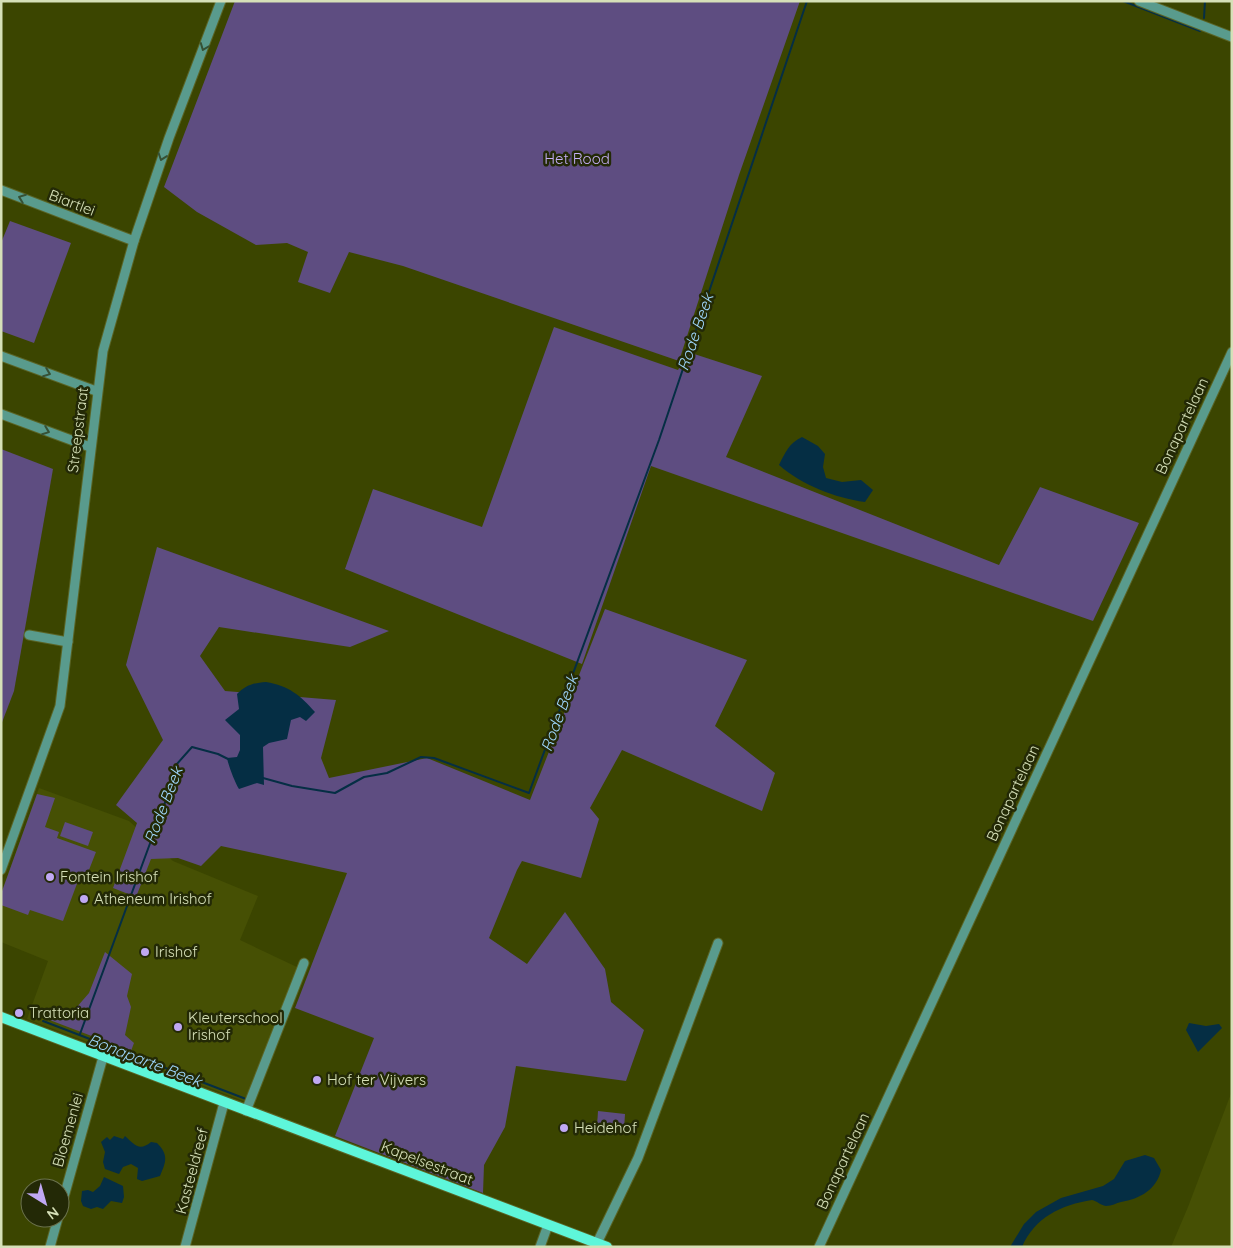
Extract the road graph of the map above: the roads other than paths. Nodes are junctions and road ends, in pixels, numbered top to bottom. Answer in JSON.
{"nodes":[{"id":1,"x":221,"y":1,"type":"edge"},
{"id":2,"x":1138,"y":1,"type":"edge"},
{"id":3,"x":1232,"y":37,"type":"edge"},
{"id":4,"x":1,"y":190,"type":"edge"},
{"id":5,"x":134,"y":241,"type":"junction"},
{"id":6,"x":1232,"y":352,"type":"edge"},
{"id":7,"x":1,"y":356,"type":"edge"},
{"id":8,"x":96,"y":391,"type":"junction"},
{"id":9,"x":1,"y":414,"type":"edge"},
{"id":10,"x":90,"y":447,"type":"junction"},
{"id":11,"x":29,"y":635,"type":"dead end"},
{"id":12,"x":68,"y":642,"type":"junction"},
{"id":13,"x":1,"y":870,"type":"edge"},
{"id":14,"x":718,"y":943,"type":"dead end"},
{"id":15,"x":304,"y":964,"type":"dead end"},
{"id":16,"x":1,"y":1017,"type":"edge"},
{"id":17,"x":103,"y":1057,"type":"junction"},
{"id":18,"x":224,"y":1103,"type":"junction"},
{"id":19,"x":246,"y":1111,"type":"junction"},
{"id":20,"x":69,"y":1178,"type":"edge"},
{"id":21,"x":548,"y":1224,"type":"junction"},
{"id":22,"x":55,"y":1228,"type":"edge"},
{"id":23,"x":597,"y":1243,"type":"junction"},
{"id":24,"x":50,"y":1247,"type":"edge"},
{"id":25,"x":185,"y":1247,"type":"edge"},
{"id":26,"x":540,"y":1247,"type":"edge"},
{"id":27,"x":607,"y":1247,"type":"edge"},
{"id":28,"x":819,"y":1247,"type":"edge"}],
"edges":[{"from":1,"to":5,"type":"street","name":"Streepstraat","one_way":true},
{"from":2,"to":3,"type":"street"},
{"from":5,"to":4,"type":"street","name":"Biartlei","one_way":true},
{"from":5,"to":8,"type":"street","name":"Streepstraat"},
{"from":6,"to":28,"type":"street","name":"Bonapartelaan"},
{"from":7,"to":8,"type":"street","one_way":true},
{"from":8,"to":10,"type":"street","name":"Streepstraat"},
{"from":9,"to":10,"type":"street","one_way":true},
{"from":10,"to":12,"type":"street","name":"Streepstraat"},
{"from":11,"to":12,"type":"street"},
{"from":12,"to":13,"type":"street","name":"Streepstraat"},
{"from":14,"to":23,"type":"street"},
{"from":15,"to":19,"type":"street"},
{"from":16,"to":17,"type":"main road","name":"Kapelsestraat"},
{"from":17,"to":18,"type":"main road","name":"Kapelsestraat"},
{"from":17,"to":20,"type":"street","name":"Bloemenlei"},
{"from":18,"to":19,"type":"main road","name":"Kapelsestraat"},
{"from":18,"to":25,"type":"street","name":"Kasteeldreef"},
{"from":19,"to":21,"type":"main road","name":"Kapelsestraat"},
{"from":21,"to":23,"type":"main road","name":"Kapelsestraat"},
{"from":21,"to":26,"type":"street"},
{"from":22,"to":24,"type":"street"},
{"from":23,"to":27,"type":"main road","name":"Kapelsestraat"}]}
